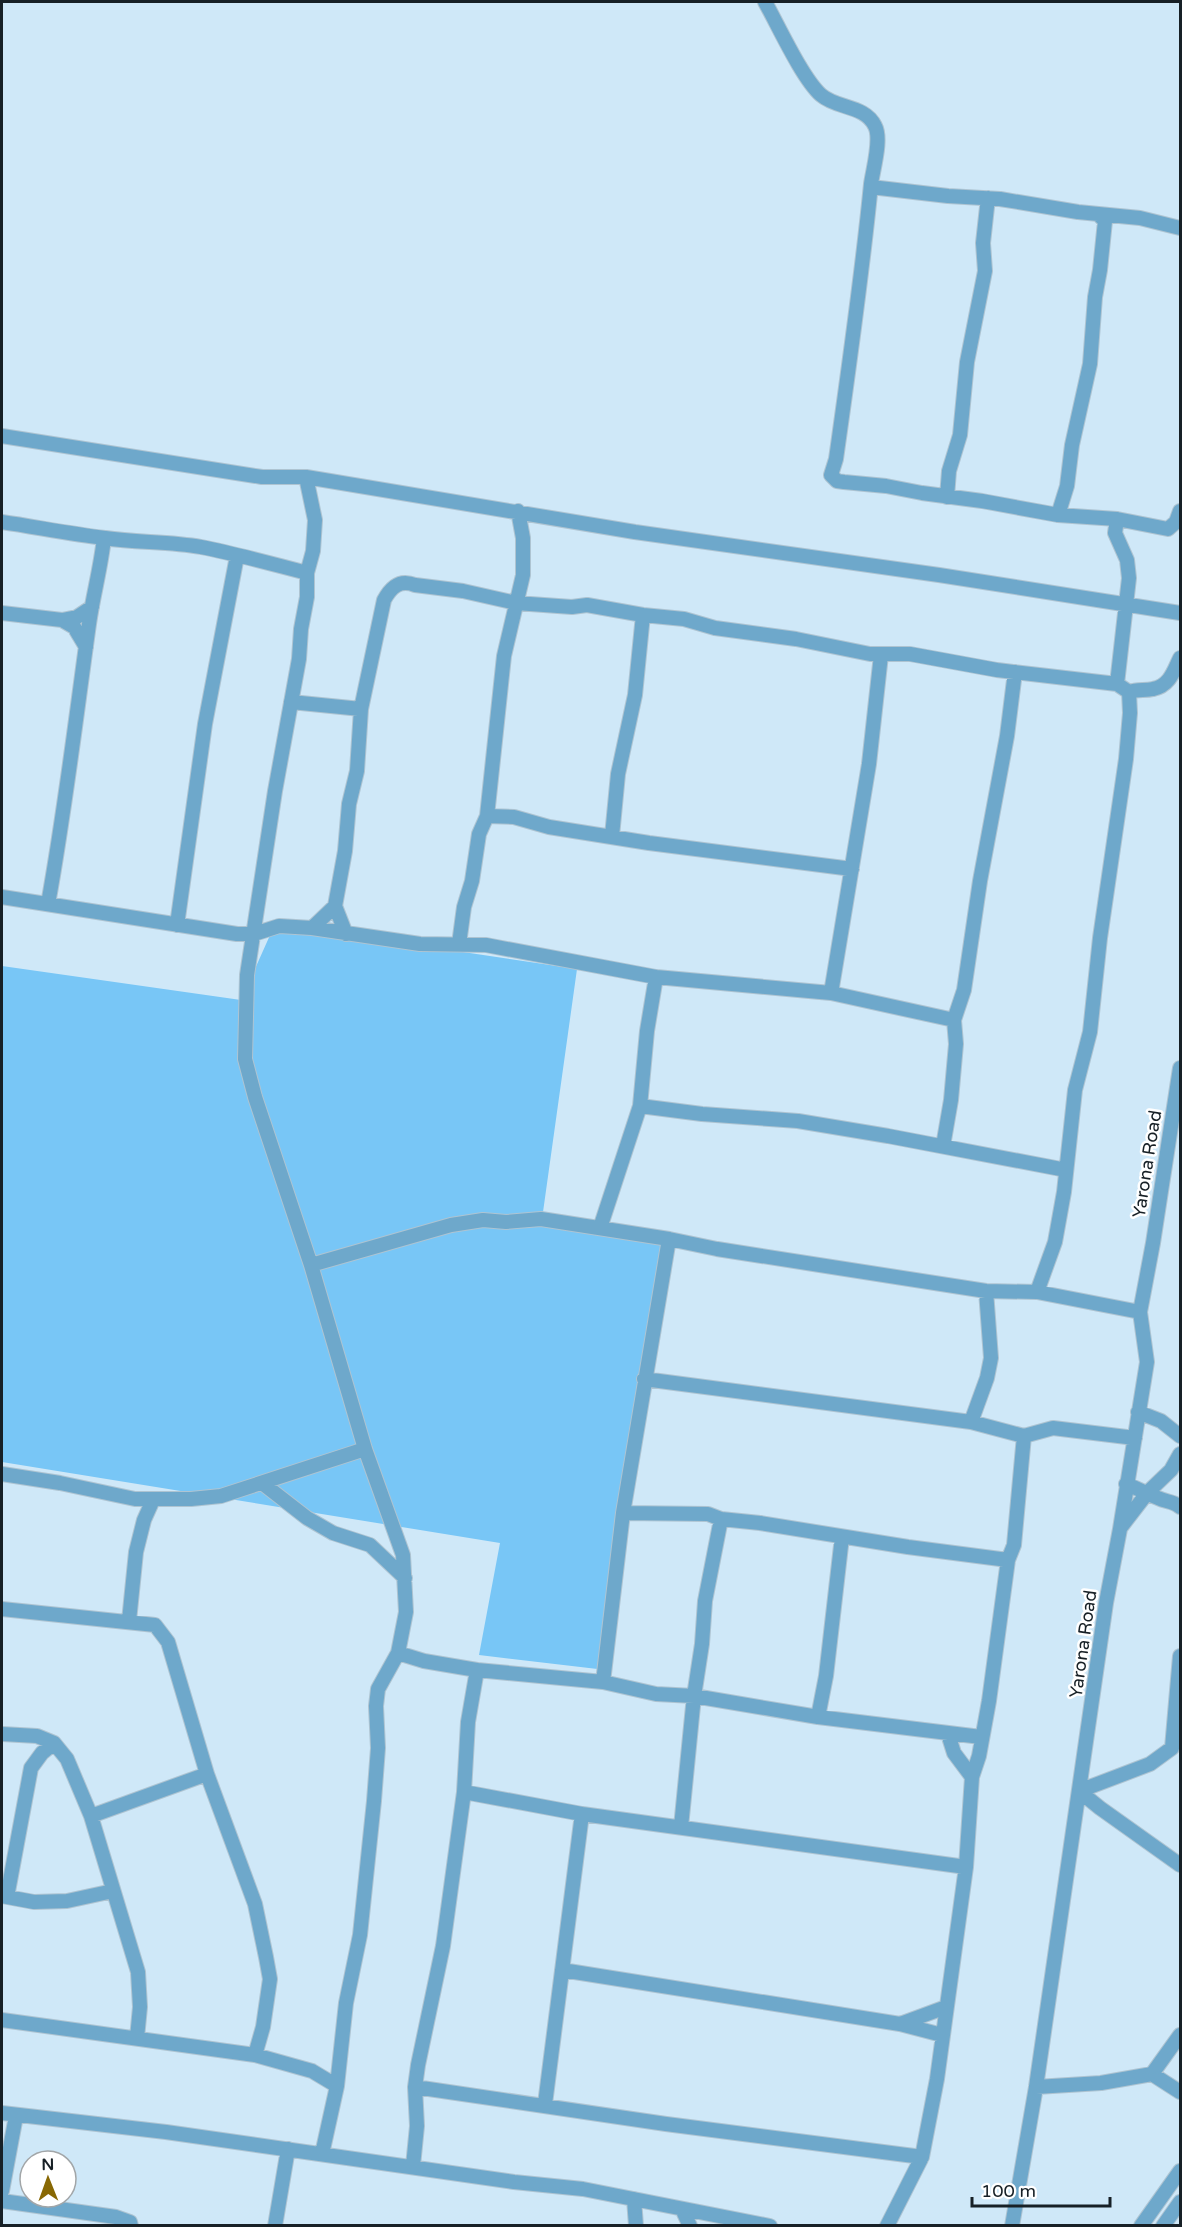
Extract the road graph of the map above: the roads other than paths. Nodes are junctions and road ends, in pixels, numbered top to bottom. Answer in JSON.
{"nodes":[{"id":1,"x":765,"y":2,"type":"edge"},
{"id":2,"x":871,"y":187,"type":"junction"},
{"id":3,"x":988,"y":198,"type":"junction"},
{"id":4,"x":1098,"y":213,"type":"junction"},
{"id":5,"x":1180,"y":228,"type":"edge"},
{"id":6,"x":2,"y":436,"type":"edge"},
{"id":7,"x":306,"y":477,"type":"junction"},
{"id":8,"x":947,"y":497,"type":"junction"},
{"id":9,"x":518,"y":511,"type":"junction"},
{"id":10,"x":1180,"y":511,"type":"edge"},
{"id":11,"x":1058,"y":515,"type":"junction"},
{"id":12,"x":1118,"y":519,"type":"junction"},
{"id":13,"x":2,"y":522,"type":"edge"},
{"id":14,"x":104,"y":538,"type":"junction"},
{"id":15,"x":237,"y":556,"type":"junction"},
{"id":16,"x":307,"y":573,"type":"junction"},
{"id":17,"x":516,"y":603,"type":"junction"},
{"id":18,"x":1126,"y":604,"type":"junction"},
{"id":19,"x":92,"y":607,"type":"junction"},
{"id":20,"x":2,"y":613,"type":"edge"},
{"id":21,"x":1180,"y":613,"type":"edge"},
{"id":22,"x":643,"y":615,"type":"junction"},
{"id":23,"x":62,"y":620,"type":"junction"},
{"id":24,"x":86,"y":647,"type":"junction"},
{"id":25,"x":881,"y":655,"type":"junction"},
{"id":26,"x":1180,"y":657,"type":"edge"},
{"id":27,"x":1015,"y":672,"type":"junction"},
{"id":28,"x":1116,"y":684,"type":"junction"},
{"id":29,"x":1129,"y":692,"type":"junction"},
{"id":30,"x":291,"y":702,"type":"junction"},
{"id":31,"x":361,"y":709,"type":"junction"},
{"id":32,"x":487,"y":816,"type":"junction"},
{"id":33,"x":612,"y":836,"type":"junction"},
{"id":34,"x":852,"y":869,"type":"junction"},
{"id":35,"x":2,"y":897,"type":"edge"},
{"id":36,"x":48,"y":904,"type":"junction"},
{"id":37,"x":335,"y":906,"type":"junction"},
{"id":38,"x":177,"y":925,"type":"junction"},
{"id":39,"x":312,"y":928,"type":"junction"},
{"id":40,"x":254,"y":934,"type":"junction"},
{"id":41,"x":345,"y":934,"type":"junction"},
{"id":42,"x":459,"y":944,"type":"junction"},
{"id":43,"x":656,"y":977,"type":"junction"},
{"id":44,"x":831,"y":993,"type":"junction"},
{"id":45,"x":954,"y":1020,"type":"junction"},
{"id":46,"x":1180,"y":1068,"type":"edge"},
{"id":47,"x":640,"y":1106,"type":"junction"},
{"id":48,"x":943,"y":1146,"type":"junction"},
{"id":49,"x":1066,"y":1170,"type":"junction"},
{"id":50,"x":600,"y":1228,"type":"junction"},
{"id":51,"x":669,"y":1239,"type":"junction"},
{"id":52,"x":311,"y":1265,"type":"junction"},
{"id":53,"x":986,"y":1291,"type":"junction"},
{"id":54,"x":1037,"y":1292,"type":"junction"},
{"id":55,"x":1140,"y":1312,"type":"junction"},
{"id":56,"x":644,"y":1379,"type":"junction"},
{"id":57,"x":1138,"y":1412,"type":"junction"},
{"id":58,"x":971,"y":1422,"type":"junction"},
{"id":59,"x":1024,"y":1436,"type":"junction"},
{"id":60,"x":1180,"y":1436,"type":"edge"},
{"id":61,"x":1135,"y":1438,"type":"junction"},
{"id":62,"x":365,"y":1449,"type":"junction"},
{"id":63,"x":1180,"y":1454,"type":"edge"},
{"id":64,"x":2,"y":1474,"type":"edge"},
{"id":65,"x":262,"y":1483,"type":"junction"},
{"id":66,"x":1126,"y":1484,"type":"junction"},
{"id":67,"x":1148,"y":1492,"type":"junction"},
{"id":68,"x":135,"y":1499,"type":"junction"},
{"id":69,"x":153,"y":1500,"type":"junction"},
{"id":70,"x":1180,"y":1507,"type":"edge"},
{"id":71,"x":622,"y":1513,"type":"junction"},
{"id":72,"x":721,"y":1519,"type":"junction"},
{"id":73,"x":144,"y":1520,"type":"junction"},
{"id":74,"x":1120,"y":1529,"type":"junction"},
{"id":75,"x":842,"y":1537,"type":"junction"},
{"id":76,"x":1008,"y":1560,"type":"junction"},
{"id":77,"x":405,"y":1578,"type":"junction"},
{"id":78,"x":2,"y":1609,"type":"edge"},
{"id":79,"x":129,"y":1621,"type":"junction"},
{"id":80,"x":398,"y":1653,"type":"junction"},
{"id":81,"x":1180,"y":1656,"type":"edge"},
{"id":82,"x":477,"y":1670,"type":"junction"},
{"id":83,"x":603,"y":1682,"type":"junction"},
{"id":84,"x":694,"y":1696,"type":"junction"},
{"id":85,"x":818,"y":1717,"type":"junction"},
{"id":86,"x":2,"y":1734,"type":"edge"},
{"id":87,"x":948,"y":1734,"type":"junction"},
{"id":88,"x":981,"y":1737,"type":"junction"},
{"id":89,"x":54,"y":1743,"type":"junction"},
{"id":90,"x":1176,"y":1751,"type":"edge"},
{"id":91,"x":207,"y":1774,"type":"junction"},
{"id":92,"x":972,"y":1777,"type":"junction"},
{"id":93,"x":1079,"y":1791,"type":"junction"},
{"id":94,"x":464,"y":1792,"type":"junction"},
{"id":95,"x":582,"y":1814,"type":"junction"},
{"id":96,"x":91,"y":1816,"type":"junction"},
{"id":97,"x":681,"y":1827,"type":"junction"},
{"id":98,"x":1180,"y":1865,"type":"edge"},
{"id":99,"x":966,"y":1868,"type":"junction"},
{"id":100,"x":113,"y":1891,"type":"junction"},
{"id":101,"x":4,"y":1897,"type":"edge"},
{"id":102,"x":562,"y":1970,"type":"junction"},
{"id":103,"x":946,"y":2007,"type":"junction"},
{"id":104,"x":2,"y":2020,"type":"edge"},
{"id":105,"x":900,"y":2024,"type":"junction"},
{"id":106,"x":942,"y":2035,"type":"junction"},
{"id":107,"x":1180,"y":2036,"type":"edge"},
{"id":108,"x":136,"y":2038,"type":"junction"},
{"id":109,"x":255,"y":2055,"type":"junction"},
{"id":110,"x":1152,"y":2074,"type":"junction"},
{"id":111,"x":337,"y":2086,"type":"junction"},
{"id":112,"x":415,"y":2087,"type":"junction"},
{"id":113,"x":1036,"y":2087,"type":"junction"},
{"id":114,"x":1180,"y":2092,"type":"edge"},
{"id":115,"x":545,"y":2104,"type":"junction"},
{"id":116,"x":2,"y":2113,"type":"edge"},
{"id":117,"x":16,"y":2115,"type":"junction"},
{"id":118,"x":288,"y":2149,"type":"junction"},
{"id":119,"x":322,"y":2154,"type":"junction"},
{"id":120,"x":922,"y":2157,"type":"junction"},
{"id":121,"x":413,"y":2166,"type":"junction"},
{"id":122,"x":1180,"y":2171,"type":"edge"},
{"id":123,"x":2,"y":2191,"type":"edge"},
{"id":124,"x":634,"y":2199,"type":"junction"},
{"id":125,"x":1159,"y":2199,"type":"junction"},
{"id":126,"x":2,"y":2201,"type":"edge"},
{"id":127,"x":1180,"y":2202,"type":"edge"},
{"id":128,"x":682,"y":2209,"type":"junction"},
{"id":129,"x":131,"y":2226,"type":"edge"},
{"id":130,"x":275,"y":2226,"type":"edge"},
{"id":131,"x":636,"y":2226,"type":"edge"},
{"id":132,"x":690,"y":2226,"type":"edge"},
{"id":133,"x":770,"y":2226,"type":"edge"},
{"id":134,"x":887,"y":2226,"type":"edge"},
{"id":135,"x":1012,"y":2226,"type":"edge"},
{"id":136,"x":1142,"y":2226,"type":"edge"},
{"id":137,"x":1158,"y":2226,"type":"edge"},
{"id":138,"x":1163,"y":2226,"type":"edge"}],
"edges":[{"from":1,"to":2,"type":"street"},
{"from":2,"to":3,"type":"street"},
{"from":2,"to":8,"type":"street"},
{"from":3,"to":4,"type":"street"},
{"from":3,"to":8,"type":"street"},
{"from":4,"to":5,"type":"street"},
{"from":4,"to":11,"type":"street"},
{"from":6,"to":7,"type":"street"},
{"from":7,"to":9,"type":"street"},
{"from":7,"to":16,"type":"street"},
{"from":8,"to":11,"type":"street"},
{"from":9,"to":17,"type":"street"},
{"from":9,"to":18,"type":"street"},
{"from":10,"to":12,"type":"street"},
{"from":11,"to":12,"type":"street"},
{"from":12,"to":18,"type":"street"},
{"from":13,"to":14,"type":"street"},
{"from":14,"to":15,"type":"street"},
{"from":14,"to":19,"type":"street"},
{"from":15,"to":16,"type":"street"},
{"from":15,"to":38,"type":"street"},
{"from":16,"to":30,"type":"street"},
{"from":17,"to":22,"type":"street"},
{"from":17,"to":31,"type":"street"},
{"from":17,"to":32,"type":"street"},
{"from":18,"to":21,"type":"street"},
{"from":18,"to":28,"type":"street"},
{"from":19,"to":23,"type":"street"},
{"from":19,"to":24,"type":"street"},
{"from":20,"to":23,"type":"street"},
{"from":22,"to":25,"type":"street"},
{"from":22,"to":33,"type":"street"},
{"from":23,"to":24,"type":"street"},
{"from":24,"to":36,"type":"street"},
{"from":25,"to":27,"type":"street"},
{"from":25,"to":34,"type":"street"},
{"from":26,"to":29,"type":"street"},
{"from":27,"to":28,"type":"street"},
{"from":27,"to":45,"type":"street"},
{"from":28,"to":29,"type":"street"},
{"from":29,"to":49,"type":"street"},
{"from":30,"to":31,"type":"street"},
{"from":30,"to":40,"type":"street"},
{"from":31,"to":37,"type":"street"},
{"from":32,"to":33,"type":"street"},
{"from":32,"to":42,"type":"street"},
{"from":33,"to":34,"type":"street"},
{"from":34,"to":44,"type":"street"},
{"from":35,"to":36,"type":"street"},
{"from":36,"to":38,"type":"street"},
{"from":37,"to":39,"type":"street"},
{"from":37,"to":41,"type":"street"},
{"from":38,"to":40,"type":"street"},
{"from":39,"to":40,"type":"street"},
{"from":39,"to":41,"type":"street"},
{"from":40,"to":52,"type":"street"},
{"from":41,"to":42,"type":"street"},
{"from":42,"to":43,"type":"street"},
{"from":43,"to":44,"type":"street"},
{"from":43,"to":47,"type":"street"},
{"from":44,"to":45,"type":"street"},
{"from":45,"to":48,"type":"street"},
{"from":46,"to":55,"type":"street","name":"Yarona Road"},
{"from":47,"to":48,"type":"street"},
{"from":47,"to":50,"type":"street"},
{"from":48,"to":49,"type":"street"},
{"from":49,"to":54,"type":"street"},
{"from":50,"to":51,"type":"street"},
{"from":50,"to":52,"type":"street"},
{"from":51,"to":53,"type":"street"},
{"from":51,"to":56,"type":"street"},
{"from":52,"to":62,"type":"street"},
{"from":53,"to":54,"type":"street"},
{"from":53,"to":58,"type":"street"},
{"from":54,"to":55,"type":"street"},
{"from":55,"to":57,"type":"street","name":"Yarona Road"},
{"from":56,"to":58,"type":"street"},
{"from":56,"to":71,"type":"street"},
{"from":57,"to":60,"type":"street"},
{"from":57,"to":61,"type":"street","name":"Yarona Road"},
{"from":58,"to":59,"type":"street"},
{"from":59,"to":61,"type":"street"},
{"from":59,"to":76,"type":"street"},
{"from":61,"to":66,"type":"street","name":"Yarona Road"},
{"from":62,"to":65,"type":"street"},
{"from":62,"to":77,"type":"street"},
{"from":63,"to":67,"type":"street"},
{"from":64,"to":68,"type":"street"},
{"from":65,"to":69,"type":"street"},
{"from":65,"to":77,"type":"street"},
{"from":66,"to":67,"type":"street"},
{"from":66,"to":74,"type":"street","name":"Yarona Road"},
{"from":67,"to":70,"type":"street"},
{"from":67,"to":74,"type":"street"},
{"from":68,"to":69,"type":"street"},
{"from":68,"to":73,"type":"street"},
{"from":69,"to":73,"type":"street"},
{"from":71,"to":72,"type":"street"},
{"from":71,"to":83,"type":"street"},
{"from":72,"to":75,"type":"street"},
{"from":72,"to":84,"type":"street"},
{"from":73,"to":79,"type":"street"},
{"from":74,"to":93,"type":"street","name":"Yarona Road"},
{"from":75,"to":76,"type":"street"},
{"from":75,"to":85,"type":"street"},
{"from":76,"to":88,"type":"street"},
{"from":77,"to":80,"type":"street"},
{"from":78,"to":79,"type":"street"},
{"from":79,"to":91,"type":"street"},
{"from":80,"to":82,"type":"street"},
{"from":80,"to":111,"type":"street"},
{"from":81,"to":90,"type":"street"},
{"from":82,"to":83,"type":"street"},
{"from":82,"to":94,"type":"street"},
{"from":83,"to":84,"type":"street"},
{"from":84,"to":85,"type":"street"},
{"from":84,"to":97,"type":"street"},
{"from":85,"to":87,"type":"street"},
{"from":86,"to":89,"type":"street"},
{"from":87,"to":88,"type":"street"},
{"from":87,"to":92,"type":"street"},
{"from":88,"to":92,"type":"street"},
{"from":89,"to":96,"type":"street"},
{"from":89,"to":101,"type":"street"},
{"from":90,"to":93,"type":"street"},
{"from":91,"to":96,"type":"street"},
{"from":91,"to":109,"type":"street"},
{"from":92,"to":99,"type":"street"},
{"from":93,"to":98,"type":"street"},
{"from":93,"to":113,"type":"street","name":"Yarona Road"},
{"from":94,"to":95,"type":"street"},
{"from":94,"to":112,"type":"street"},
{"from":95,"to":97,"type":"street"},
{"from":95,"to":102,"type":"street"},
{"from":96,"to":100,"type":"street"},
{"from":97,"to":99,"type":"street"},
{"from":99,"to":103,"type":"street"},
{"from":100,"to":101,"type":"street"},
{"from":100,"to":108,"type":"street"},
{"from":102,"to":105,"type":"street"},
{"from":102,"to":115,"type":"street"},
{"from":103,"to":105,"type":"street"},
{"from":103,"to":106,"type":"street"},
{"from":104,"to":108,"type":"street"},
{"from":105,"to":106,"type":"street"},
{"from":106,"to":120,"type":"street"},
{"from":107,"to":110,"type":"street"},
{"from":108,"to":109,"type":"street"},
{"from":109,"to":111,"type":"street"},
{"from":110,"to":113,"type":"street"},
{"from":110,"to":114,"type":"street"},
{"from":111,"to":119,"type":"street"},
{"from":112,"to":115,"type":"street"},
{"from":112,"to":121,"type":"street"},
{"from":113,"to":135,"type":"street","name":"Yarona Road"},
{"from":115,"to":120,"type":"street"},
{"from":116,"to":117,"type":"street"},
{"from":117,"to":118,"type":"street"},
{"from":117,"to":123,"type":"street"},
{"from":118,"to":119,"type":"street"},
{"from":118,"to":130,"type":"street"},
{"from":119,"to":121,"type":"street"},
{"from":120,"to":134,"type":"street"},
{"from":121,"to":124,"type":"street"},
{"from":122,"to":125,"type":"street"},
{"from":124,"to":128,"type":"street"},
{"from":124,"to":131,"type":"street"},
{"from":125,"to":136,"type":"street"},
{"from":125,"to":137,"type":"street"},
{"from":126,"to":129,"type":"street"},
{"from":127,"to":138,"type":"street"},
{"from":128,"to":132,"type":"street"},
{"from":128,"to":133,"type":"street"}]}
